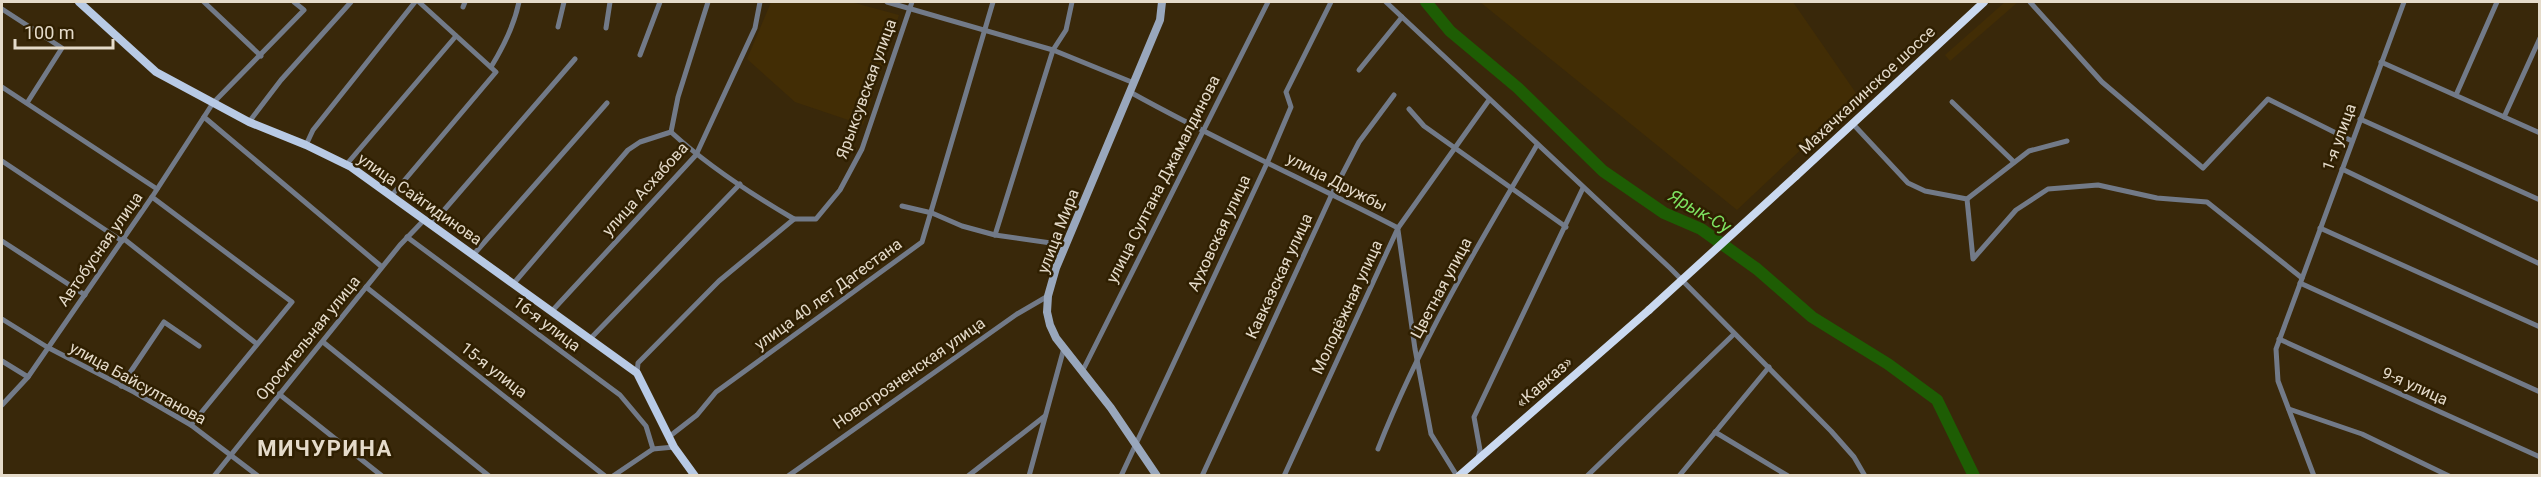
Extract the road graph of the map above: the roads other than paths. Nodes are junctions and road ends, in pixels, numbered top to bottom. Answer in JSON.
{"nodes":[{"id":1,"x":79,"y":2,"type":"edge"},
{"id":2,"x":204,"y":2,"type":"edge"},
{"id":3,"x":294,"y":2,"type":"edge"},
{"id":4,"x":351,"y":2,"type":"edge"},
{"id":5,"x":417,"y":2,"type":"edge"},
{"id":6,"x":519,"y":2,"type":"edge"},
{"id":7,"x":564,"y":2,"type":"edge"},
{"id":8,"x":610,"y":2,"type":"edge"},
{"id":9,"x":660,"y":2,"type":"edge"},
{"id":10,"x":708,"y":2,"type":"edge"},
{"id":11,"x":760,"y":2,"type":"edge"},
{"id":12,"x":887,"y":2,"type":"edge"},
{"id":13,"x":912,"y":2,"type":"edge"},
{"id":14,"x":993,"y":2,"type":"edge"},
{"id":15,"x":1072,"y":2,"type":"edge"},
{"id":16,"x":1162,"y":2,"type":"edge"},
{"id":17,"x":1268,"y":2,"type":"edge"},
{"id":18,"x":1331,"y":2,"type":"edge"},
{"id":19,"x":1386,"y":2,"type":"edge"},
{"id":20,"x":1984,"y":2,"type":"edge"},
{"id":21,"x":2030,"y":2,"type":"edge"},
{"id":22,"x":2403,"y":2,"type":"edge"},
{"id":23,"x":2497,"y":2,"type":"edge"},
{"id":24,"x":2,"y":9,"type":"edge"},
{"id":25,"x":910,"y":9,"type":"junction"},
{"id":26,"x":1402,"y":17,"type":"junction"},
{"id":27,"x":558,"y":27,"type":"dead end"},
{"id":28,"x":606,"y":28,"type":"dead end"},
{"id":29,"x":984,"y":31,"type":"junction"},
{"id":30,"x":456,"y":36,"type":"junction"},
{"id":31,"x":2540,"y":38,"type":"edge"},
{"id":32,"x":1053,"y":50,"type":"junction"},
{"id":33,"x":640,"y":55,"type":"dead end"},
{"id":34,"x":261,"y":56,"type":"junction"},
{"id":35,"x":575,"y":59,"type":"dead end"},
{"id":36,"x":2381,"y":62,"type":"junction"},
{"id":37,"x":491,"y":67,"type":"junction"},
{"id":38,"x":1359,"y":70,"type":"dead end"},
{"id":39,"x":1134,"y":83,"type":"junction"},
{"id":40,"x":2,"y":87,"type":"edge"},
{"id":41,"x":1130,"y":92,"type":"junction"},
{"id":42,"x":1394,"y":95,"type":"dead end"},
{"id":43,"x":2456,"y":95,"type":"junction"},
{"id":44,"x":1489,"y":100,"type":"junction"},
{"id":45,"x":1952,"y":102,"type":"dead end"},
{"id":46,"x":213,"y":103,"type":"junction"},
{"id":47,"x":607,"y":103,"type":"dead end"},
{"id":48,"x":27,"y":104,"type":"junction"},
{"id":49,"x":1409,"y":109,"type":"dead end"},
{"id":50,"x":204,"y":117,"type":"junction"},
{"id":51,"x":2505,"y":117,"type":"junction"},
{"id":52,"x":2360,"y":119,"type":"junction"},
{"id":53,"x":249,"y":122,"type":"junction"},
{"id":54,"x":1853,"y":124,"type":"junction"},
{"id":55,"x":671,"y":132,"type":"junction"},
{"id":56,"x":1202,"y":132,"type":"junction"},
{"id":57,"x":2540,"y":133,"type":"edge"},
{"id":58,"x":2067,"y":141,"type":"dead end"},
{"id":59,"x":2352,"y":141,"type":"junction"},
{"id":60,"x":306,"y":145,"type":"junction"},
{"id":61,"x":1537,"y":145,"type":"junction"},
{"id":62,"x":1456,"y":147,"type":"junction"},
{"id":63,"x":696,"y":155,"type":"junction"},
{"id":64,"x":2,"y":161,"type":"edge"},
{"id":65,"x":1268,"y":162,"type":"junction"},
{"id":66,"x":2014,"y":162,"type":"junction"},
{"id":67,"x":345,"y":165,"type":"junction"},
{"id":68,"x":2342,"y":169,"type":"junction"},
{"id":69,"x":740,"y":184,"type":"junction"},
{"id":70,"x":1512,"y":188,"type":"junction"},
{"id":71,"x":1584,"y":188,"type":"junction"},
{"id":72,"x":157,"y":189,"type":"junction"},
{"id":73,"x":1332,"y":194,"type":"junction"},
{"id":74,"x":392,"y":195,"type":"junction"},
{"id":75,"x":152,"y":197,"type":"junction"},
{"id":76,"x":1967,"y":198,"type":"junction"},
{"id":77,"x":2540,"y":200,"type":"edge"},
{"id":78,"x":902,"y":206,"type":"dead end"},
{"id":79,"x":932,"y":213,"type":"junction"},
{"id":80,"x":794,"y":219,"type":"junction"},
{"id":81,"x":428,"y":222,"type":"junction"},
{"id":82,"x":1566,"y":227,"type":"junction"},
{"id":83,"x":1398,"y":228,"type":"junction"},
{"id":84,"x":2320,"y":228,"type":"junction"},
{"id":85,"x":995,"y":235,"type":"junction"},
{"id":86,"x":407,"y":237,"type":"junction"},
{"id":87,"x":123,"y":240,"type":"junction"},
{"id":88,"x":2,"y":241,"type":"edge"},
{"id":89,"x":1065,"y":245,"type":"junction"},
{"id":90,"x":474,"y":254,"type":"junction"},
{"id":91,"x":2540,"y":264,"type":"edge"},
{"id":92,"x":382,"y":267,"type":"junction"},
{"id":93,"x":2301,"y":280,"type":"junction"},
{"id":94,"x":514,"y":283,"type":"junction"},
{"id":95,"x":366,"y":287,"type":"junction"},
{"id":96,"x":85,"y":295,"type":"junction"},
{"id":97,"x":1048,"y":296,"type":"junction"},
{"id":98,"x":1649,"y":310,"type":"joint"},
{"id":99,"x":552,"y":311,"type":"junction"},
{"id":100,"x":2,"y":319,"type":"edge"},
{"id":101,"x":2540,"y":327,"type":"edge"},
{"id":102,"x":1734,"y":334,"type":"junction"},
{"id":103,"x":590,"y":339,"type":"junction"},
{"id":104,"x":2279,"y":339,"type":"junction"},
{"id":105,"x":323,"y":342,"type":"junction"},
{"id":106,"x":256,"y":344,"type":"junction"},
{"id":107,"x":199,"y":346,"type":"dead end"},
{"id":108,"x":46,"y":347,"type":"junction"},
{"id":109,"x":1064,"y":348,"type":"junction"},
{"id":110,"x":2,"y":361,"type":"edge"},
{"id":111,"x":1418,"y":361,"type":"junction"},
{"id":112,"x":1768,"y":367,"type":"junction"},
{"id":113,"x":1083,"y":370,"type":"junction"},
{"id":114,"x":637,"y":374,"type":"junction"},
{"id":115,"x":28,"y":377,"type":"junction"},
{"id":116,"x":121,"y":386,"type":"junction"},
{"id":117,"x":2540,"y":392,"type":"edge"},
{"id":118,"x":279,"y":394,"type":"junction"},
{"id":119,"x":2,"y":405,"type":"edge"},
{"id":120,"x":2289,"y":409,"type":"junction"},
{"id":121,"x":1046,"y":415,"type":"junction"},
{"id":122,"x":191,"y":425,"type":"junction"},
{"id":123,"x":1714,"y":432,"type":"junction"},
{"id":124,"x":670,"y":436,"type":"junction"},
{"id":125,"x":1136,"y":444,"type":"junction"},
{"id":126,"x":674,"y":447,"type":"junction"},
{"id":127,"x":1378,"y":448,"type":"dead end"},
{"id":128,"x":653,"y":449,"type":"junction"},
{"id":129,"x":231,"y":456,"type":"junction"},
{"id":130,"x":2540,"y":457,"type":"edge"},
{"id":131,"x":1478,"y":460,"type":"junction"},
{"id":132,"x":1471,"y":472,"type":"edge"},
{"id":133,"x":1284,"y":475,"type":"edge"},
{"id":134,"x":214,"y":476,"type":"edge"},
{"id":135,"x":258,"y":476,"type":"edge"},
{"id":136,"x":382,"y":476,"type":"edge"},
{"id":137,"x":489,"y":476,"type":"edge"},
{"id":138,"x":605,"y":476,"type":"edge"},
{"id":139,"x":613,"y":476,"type":"edge"},
{"id":140,"x":695,"y":476,"type":"edge"},
{"id":141,"x":788,"y":476,"type":"edge"},
{"id":142,"x":968,"y":476,"type":"edge"},
{"id":143,"x":1029,"y":476,"type":"edge"},
{"id":144,"x":1121,"y":476,"type":"edge"},
{"id":145,"x":1157,"y":476,"type":"edge"},
{"id":146,"x":1202,"y":476,"type":"edge"},
{"id":147,"x":1458,"y":476,"type":"edge"},
{"id":148,"x":1587,"y":476,"type":"edge"},
{"id":149,"x":1679,"y":476,"type":"edge"},
{"id":150,"x":1788,"y":476,"type":"edge"},
{"id":151,"x":1865,"y":476,"type":"edge"},
{"id":152,"x":2314,"y":476,"type":"edge"},
{"id":153,"x":2449,"y":476,"type":"edge"}],
"edges":[{"from":1,"to":46,"type":"main road","name":"улица Сайгидинова"},
{"from":2,"to":34,"type":"street"},
{"from":3,"to":34,"type":"street","name":"Автобусная улица"},
{"from":4,"to":53,"type":"street"},
{"from":5,"to":30,"type":"street"},
{"from":5,"to":60,"type":"street"},
{"from":6,"to":37,"type":"street"},
{"from":7,"to":27,"type":"street"},
{"from":8,"to":28,"type":"street"},
{"from":9,"to":33,"type":"street"},
{"from":10,"to":55,"type":"street"},
{"from":11,"to":63,"type":"street","name":"улица Асхабова"},
{"from":12,"to":25,"type":"street"},
{"from":13,"to":25,"type":"street","name":"Ярыксувская улица"},
{"from":14,"to":29,"type":"street","name":"улица 40 лет Дагестана"},
{"from":15,"to":32,"type":"street"},
{"from":16,"to":39,"type":"main road","name":"улица Мира"},
{"from":17,"to":56,"type":"street","name":"улица Султана Джамалдинова"},
{"from":18,"to":65,"type":"street","name":"Ауховская улица"},
{"from":19,"to":26,"type":"street"},
{"from":20,"to":54,"type":"highway","name":"Махачкалинское шоссе"},
{"from":21,"to":59,"type":"street"},
{"from":22,"to":36,"type":"street","name":"1-я улица"},
{"from":23,"to":43,"type":"street"},
{"from":24,"to":48,"type":"street"},
{"from":25,"to":29,"type":"street"},
{"from":25,"to":80,"type":"street","name":"Ярыксувская улица"},
{"from":26,"to":38,"type":"street"},
{"from":26,"to":44,"type":"street"},
{"from":29,"to":32,"type":"street"},
{"from":29,"to":79,"type":"street","name":"улица 40 лет Дагестана"},
{"from":30,"to":37,"type":"street"},
{"from":30,"to":67,"type":"street"},
{"from":31,"to":51,"type":"street"},
{"from":32,"to":39,"type":"street"},
{"from":32,"to":85,"type":"street"},
{"from":34,"to":46,"type":"street","name":"Автобусная улица"},
{"from":35,"to":81,"type":"street","name":"Оросительная улица"},
{"from":36,"to":43,"type":"street"},
{"from":36,"to":52,"type":"street","name":"1-я улица"},
{"from":37,"to":74,"type":"street"},
{"from":39,"to":41,"type":"main road","name":"улица Мира"},
{"from":40,"to":48,"type":"street"},
{"from":41,"to":56,"type":"street","name":"улица Дружбы"},
{"from":41,"to":89,"type":"main road","name":"улица Мира"},
{"from":42,"to":73,"type":"street","name":"Кавказская улица"},
{"from":43,"to":51,"type":"street"},
{"from":44,"to":61,"type":"street"},
{"from":44,"to":62,"type":"street","name":"Молодёжная улица"},
{"from":45,"to":66,"type":"street"},
{"from":46,"to":50,"type":"street","name":"Автобусная улица"},
{"from":46,"to":53,"type":"main road","name":"улица Сайгидинова"},
{"from":47,"to":90,"type":"street"},
{"from":48,"to":72,"type":"street"},
{"from":49,"to":62,"type":"street"},
{"from":50,"to":72,"type":"street","name":"Автобусная улица"},
{"from":50,"to":92,"type":"street"},
{"from":51,"to":57,"type":"street"},
{"from":52,"to":59,"type":"street","name":"1-я улица"},
{"from":52,"to":77,"type":"street"},
{"from":53,"to":60,"type":"main road","name":"улица Сайгидинова"},
{"from":54,"to":76,"type":"street"},
{"from":54,"to":98,"type":"highway","name":"Махачкалинское шоссе","bridge":true},
{"from":55,"to":63,"type":"street"},
{"from":55,"to":94,"type":"street"},
{"from":56,"to":65,"type":"street","name":"улица Дружбы"},
{"from":56,"to":113,"type":"street","name":"улица Султана Джамалдинова"},
{"from":58,"to":66,"type":"street"},
{"from":59,"to":68,"type":"street","name":"1-я улица"},
{"from":60,"to":67,"type":"main road","name":"улица Сайгидинова"},
{"from":61,"to":70,"type":"street","name":"Цветная улица"},
{"from":61,"to":71,"type":"street"},
{"from":62,"to":70,"type":"street"},
{"from":62,"to":83,"type":"street","name":"Молодёжная улица"},
{"from":63,"to":69,"type":"street"},
{"from":63,"to":99,"type":"street","name":"улица Асхабова"},
{"from":64,"to":87,"type":"street"},
{"from":65,"to":73,"type":"street","name":"улица Дружбы"},
{"from":65,"to":125,"type":"street","name":"Ауховская улица"},
{"from":66,"to":76,"type":"street"},
{"from":67,"to":74,"type":"main road","name":"улица Сайгидинова"},
{"from":68,"to":84,"type":"street","name":"1-я улица"},
{"from":68,"to":91,"type":"street"},
{"from":69,"to":80,"type":"street"},
{"from":69,"to":103,"type":"street"},
{"from":70,"to":82,"type":"street"},
{"from":70,"to":111,"type":"street","name":"Цветная улица"},
{"from":71,"to":82,"type":"street"},
{"from":71,"to":102,"type":"street"},
{"from":72,"to":75,"type":"street","name":"Автобусная улица"},
{"from":73,"to":83,"type":"street","name":"улица Дружбы"},
{"from":73,"to":146,"type":"street","name":"Кавказская улица"},
{"from":74,"to":81,"type":"main road","name":"улица Сайгидинова"},
{"from":75,"to":87,"type":"street","name":"Автобусная улица"},
{"from":75,"to":106,"type":"street"},
{"from":76,"to":93,"type":"street"},
{"from":78,"to":79,"type":"street"},
{"from":79,"to":85,"type":"street"},
{"from":79,"to":124,"type":"street","name":"улица 40 лет Дагестана"},
{"from":80,"to":114,"type":"street","name":"Ярыксувская улица"},
{"from":81,"to":86,"type":"street","name":"Оросительная улица"},
{"from":81,"to":90,"type":"main road","name":"улица Сайгидинова"},
{"from":82,"to":131,"type":"street"},
{"from":83,"to":111,"type":"street","name":"улица Дружбы"},
{"from":83,"to":133,"type":"street","name":"Молодёжная улица"},
{"from":84,"to":93,"type":"street","name":"1-я улица"},
{"from":84,"to":101,"type":"street"},
{"from":85,"to":89,"type":"street"},
{"from":86,"to":92,"type":"street","name":"Оросительная улица"},
{"from":86,"to":128,"type":"street","name":"16-я улица"},
{"from":87,"to":96,"type":"street","name":"Автобусная улица"},
{"from":87,"to":106,"type":"street"},
{"from":88,"to":96,"type":"street"},
{"from":89,"to":97,"type":"main road","name":"улица Мира"},
{"from":90,"to":94,"type":"main road","name":"улица Сайгидинова"},
{"from":92,"to":95,"type":"street","name":"Оросительная улица"},
{"from":93,"to":104,"type":"street","name":"1-я улица"},
{"from":93,"to":117,"type":"street"},
{"from":94,"to":99,"type":"main road","name":"улица Сайгидинова"},
{"from":95,"to":105,"type":"street","name":"Оросительная улица"},
{"from":95,"to":138,"type":"street","name":"15-я улица"},
{"from":96,"to":108,"type":"street","name":"Автобусная улица"},
{"from":97,"to":109,"type":"main road","name":"улица Мира"},
{"from":97,"to":141,"type":"street","name":"Новогрозненская улица"},
{"from":98,"to":131,"type":"highway","name":"«Кавказ»"},
{"from":99,"to":103,"type":"main road","name":"улица Сайгидинова"},
{"from":100,"to":108,"type":"street","name":"улица Байсултанова"},
{"from":102,"to":112,"type":"street"},
{"from":102,"to":148,"type":"street"},
{"from":103,"to":114,"type":"main road","name":"улица Сайгидинова"},
{"from":104,"to":120,"type":"street","name":"1-я улица"},
{"from":104,"to":130,"type":"street","name":"9-я улица"},
{"from":105,"to":118,"type":"street","name":"Оросительная улица"},
{"from":105,"to":137,"type":"street"},
{"from":106,"to":122,"type":"street"},
{"from":107,"to":116,"type":"street"},
{"from":108,"to":115,"type":"street","name":"Автобусная улица"},
{"from":108,"to":116,"type":"street","name":"улица Байсултанова"},
{"from":109,"to":113,"type":"main road","name":"улица Мира"},
{"from":109,"to":121,"type":"street"},
{"from":110,"to":115,"type":"street"},
{"from":111,"to":127,"type":"street","name":"Цветная улица"},
{"from":111,"to":147,"type":"street","name":"улица Дружбы"},
{"from":112,"to":123,"type":"street"},
{"from":112,"to":151,"type":"street"},
{"from":113,"to":125,"type":"main road","name":"улица Мира"},
{"from":114,"to":124,"type":"main road","name":"улица Сайгидинова"},
{"from":115,"to":119,"type":"street","name":"Автобусная улица"},
{"from":116,"to":122,"type":"street","name":"улица Байсултанова"},
{"from":118,"to":129,"type":"street","name":"Оросительная улица"},
{"from":118,"to":136,"type":"street"},
{"from":120,"to":152,"type":"street","name":"1-я улица"},
{"from":120,"to":153,"type":"street"},
{"from":121,"to":142,"type":"street"},
{"from":121,"to":143,"type":"street"},
{"from":122,"to":129,"type":"street","name":"улица Байсултанова"},
{"from":123,"to":149,"type":"street"},
{"from":123,"to":150,"type":"street"},
{"from":124,"to":126,"type":"main road","name":"улица Сайгидинова"},
{"from":125,"to":144,"type":"street","name":"Ауховская улица"},
{"from":125,"to":145,"type":"main road","name":"улица Мира"},
{"from":126,"to":128,"type":"street"},
{"from":126,"to":140,"type":"main road","name":"улица Сайгидинова"},
{"from":128,"to":139,"type":"street"},
{"from":129,"to":134,"type":"street","name":"Оросительная улица"},
{"from":129,"to":135,"type":"street","name":"улица Байсултанова"},
{"from":131,"to":132,"type":"highway","name":"«Кавказ»"},
{"from":132,"to":147,"type":"highway","name":"«Кавказ»"}]}
